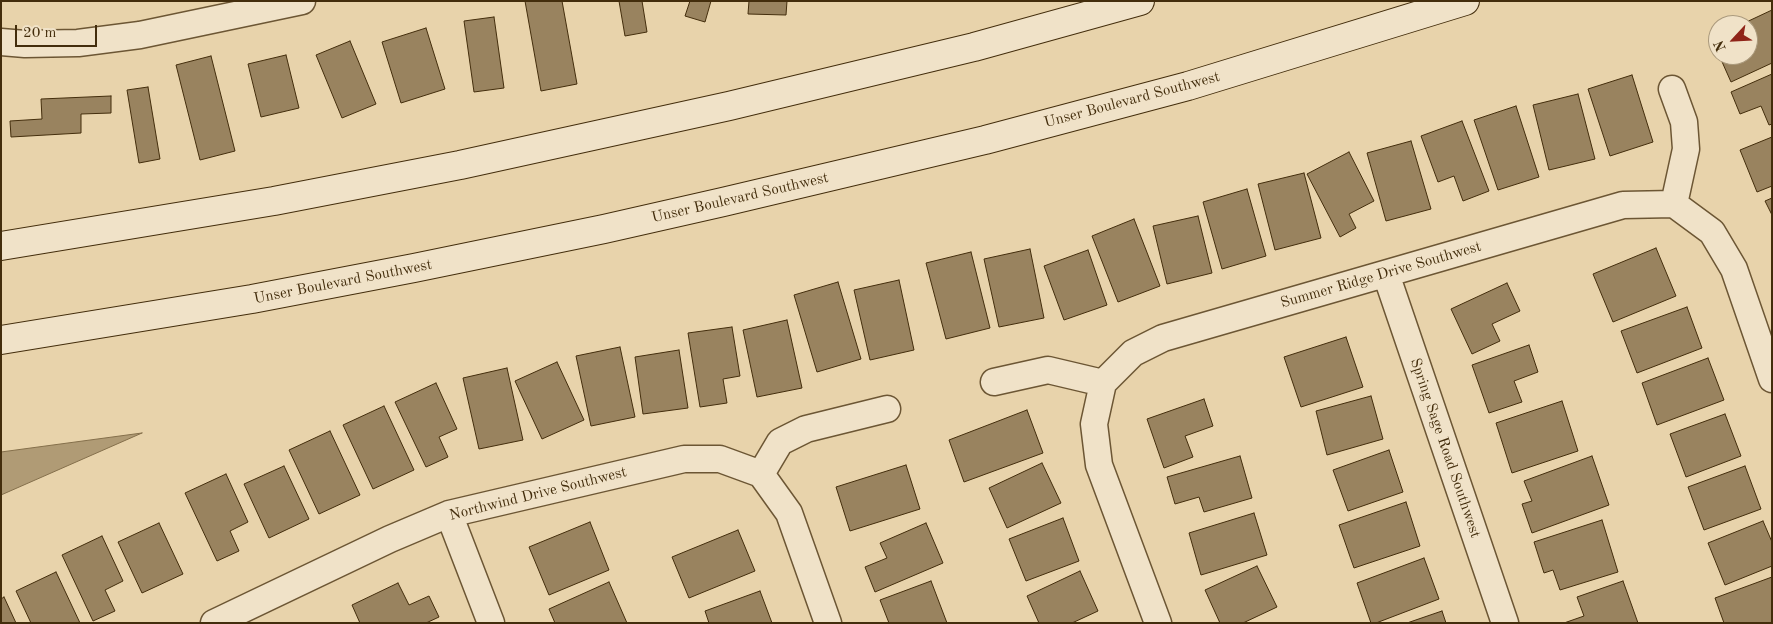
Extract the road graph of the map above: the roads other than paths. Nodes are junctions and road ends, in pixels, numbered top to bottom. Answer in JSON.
{"nodes":[{"id":1,"x":302,"y":1,"type":"edge"},
{"id":2,"x":1140,"y":1,"type":"edge"},
{"id":3,"x":1465,"y":1,"type":"edge"},
{"id":4,"x":1,"y":42,"type":"edge"},
{"id":5,"x":1672,"y":89,"type":"dead end"},
{"id":6,"x":1674,"y":204,"type":"junction"},
{"id":7,"x":1,"y":246,"type":"edge"},
{"id":8,"x":1386,"y":274,"type":"junction"},
{"id":9,"x":1,"y":340,"type":"edge"},
{"id":10,"x":1772,"y":379,"type":"edge"},
{"id":11,"x":994,"y":382,"type":"dead end"},
{"id":12,"x":1103,"y":383,"type":"junction"},
{"id":13,"x":887,"y":409,"type":"dead end"},
{"id":14,"x":761,"y":474,"type":"junction"},
{"id":15,"x":449,"y":514,"type":"junction"},
{"id":16,"x":214,"y":623,"type":"edge"},
{"id":17,"x":491,"y":623,"type":"edge"},
{"id":18,"x":828,"y":623,"type":"edge"},
{"id":19,"x":1158,"y":623,"type":"edge"},
{"id":20,"x":1505,"y":623,"type":"edge"}],
"edges":[{"from":1,"to":4,"type":"street"},
{"from":2,"to":7,"type":"main road"},
{"from":3,"to":9,"type":"main road","name":"Unser Boulevard Southwest"},
{"from":5,"to":6,"type":"street"},
{"from":6,"to":8,"type":"street","name":"Summer Ridge Drive Southwest"},
{"from":6,"to":10,"type":"street"},
{"from":8,"to":12,"type":"street","name":"Summer Ridge Drive Southwest"},
{"from":8,"to":20,"type":"street","name":"Spring Sage Road Southwest"},
{"from":11,"to":12,"type":"street"},
{"from":12,"to":19,"type":"street"},
{"from":13,"to":14,"type":"street"},
{"from":14,"to":15,"type":"street","name":"Northwind Drive Southwest"},
{"from":14,"to":18,"type":"street"},
{"from":15,"to":16,"type":"street","name":"Northwind Drive Southwest"},
{"from":15,"to":17,"type":"street"}]}
